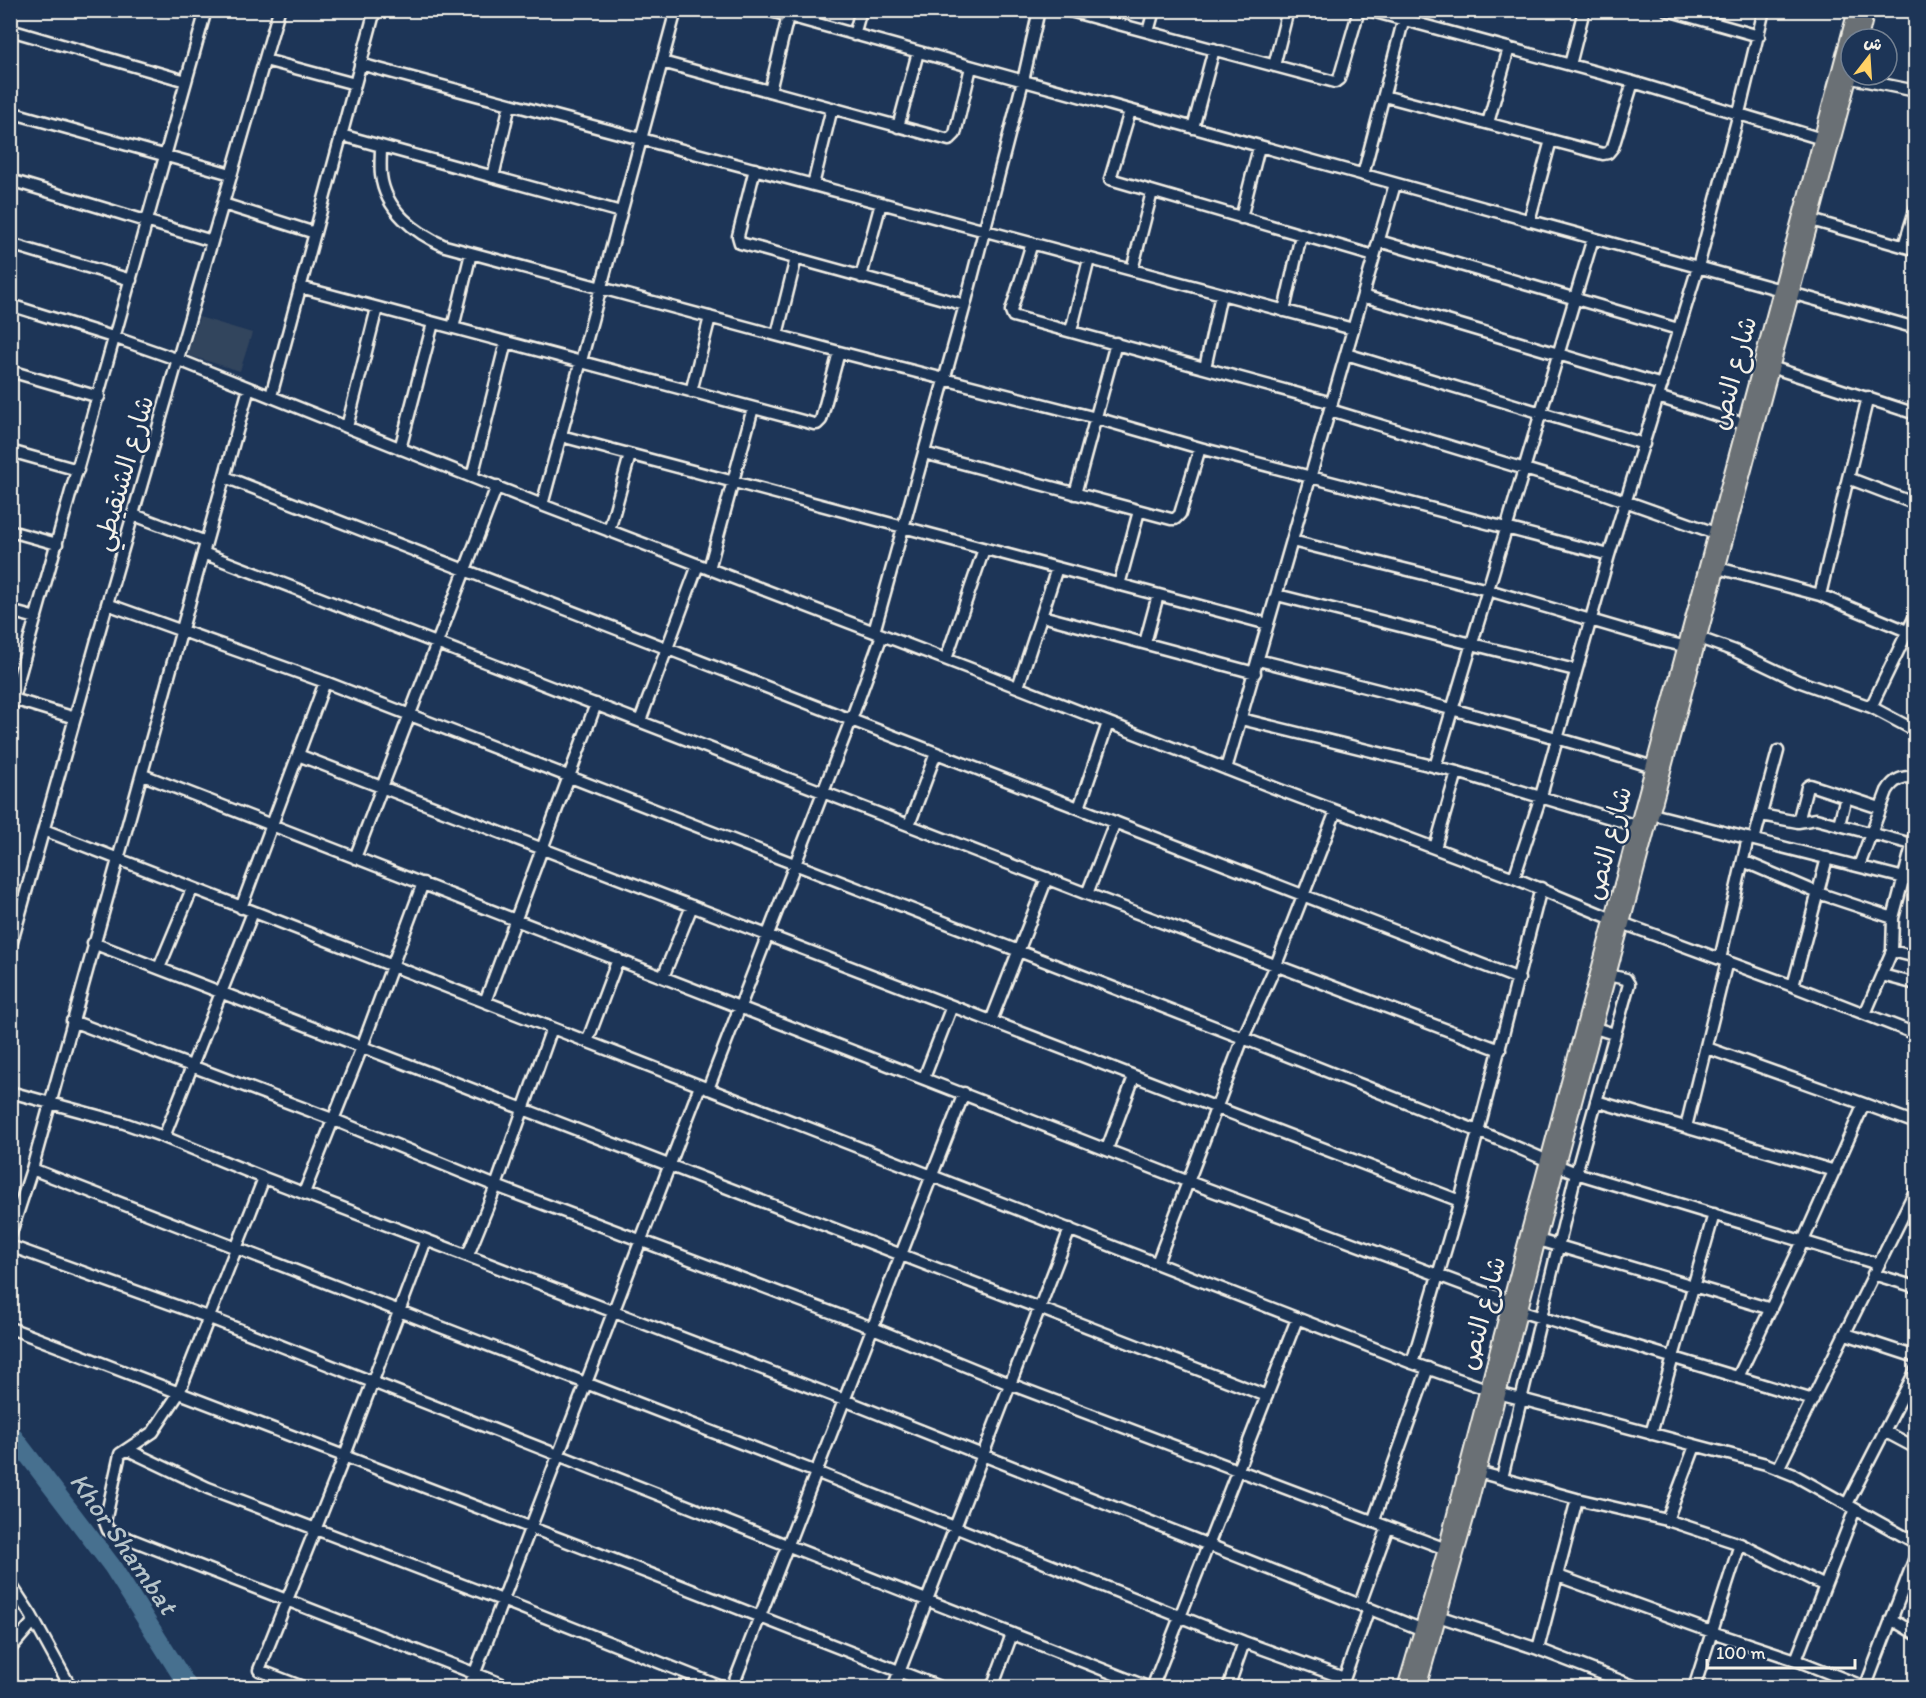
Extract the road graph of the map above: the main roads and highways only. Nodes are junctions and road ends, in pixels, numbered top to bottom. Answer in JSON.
{"nodes":[{"id":1,"x":1856,"y":10,"type":"edge"},
{"id":2,"x":1867,"y":10,"type":"edge"},
{"id":3,"x":1853,"y":27,"type":"edge"},
{"id":4,"x":1863,"y":27,"type":"edge"},
{"id":5,"x":1842,"y":87,"type":"edge"},
{"id":6,"x":1843,"y":87,"type":"edge"},
{"id":7,"x":1786,"y":292,"type":"junction"},
{"id":8,"x":1727,"y":510,"type":"junction"},
{"id":9,"x":1694,"y":645,"type":"junction"},
{"id":10,"x":1617,"y":921,"type":"junction"},
{"id":11,"x":1552,"y":1163,"type":"junction"},
{"id":12,"x":1515,"y":1307,"type":"junction"},
{"id":13,"x":1492,"y":1392,"type":"junction"},
{"id":14,"x":1405,"y":1688,"type":"edge"},
{"id":15,"x":1418,"y":1688,"type":"edge"}],
"edges":[{"from":1,"to":3,"type":"main road","name":"شارع النص"},
{"from":2,"to":4,"type":"main road"},
{"from":5,"to":7,"type":"main road","name":"شارع النص"},
{"from":6,"to":7,"type":"main road","name":"شارع النص"},
{"from":7,"to":8,"type":"main road","name":"شارع النص"},
{"from":7,"to":8,"type":"main road","name":"شارع النص"},
{"from":8,"to":9,"type":"main road","name":"شارع النص"},
{"from":8,"to":9,"type":"main road","name":"شارع النص"},
{"from":9,"to":10,"type":"main road","name":"شارع النص"},
{"from":9,"to":10,"type":"main road","name":"شارع النص"},
{"from":10,"to":11,"type":"main road","name":"شارع النص"},
{"from":10,"to":11,"type":"main road","name":"شارع النص"},
{"from":11,"to":12,"type":"main road","name":"شارع النص"},
{"from":11,"to":12,"type":"main road","name":"شارع النص"},
{"from":12,"to":13,"type":"main road","name":"شارع النص"},
{"from":13,"to":14,"type":"main road","name":"شارع النص"},
{"from":13,"to":15,"type":"main road","name":"شارع النص"}]}
